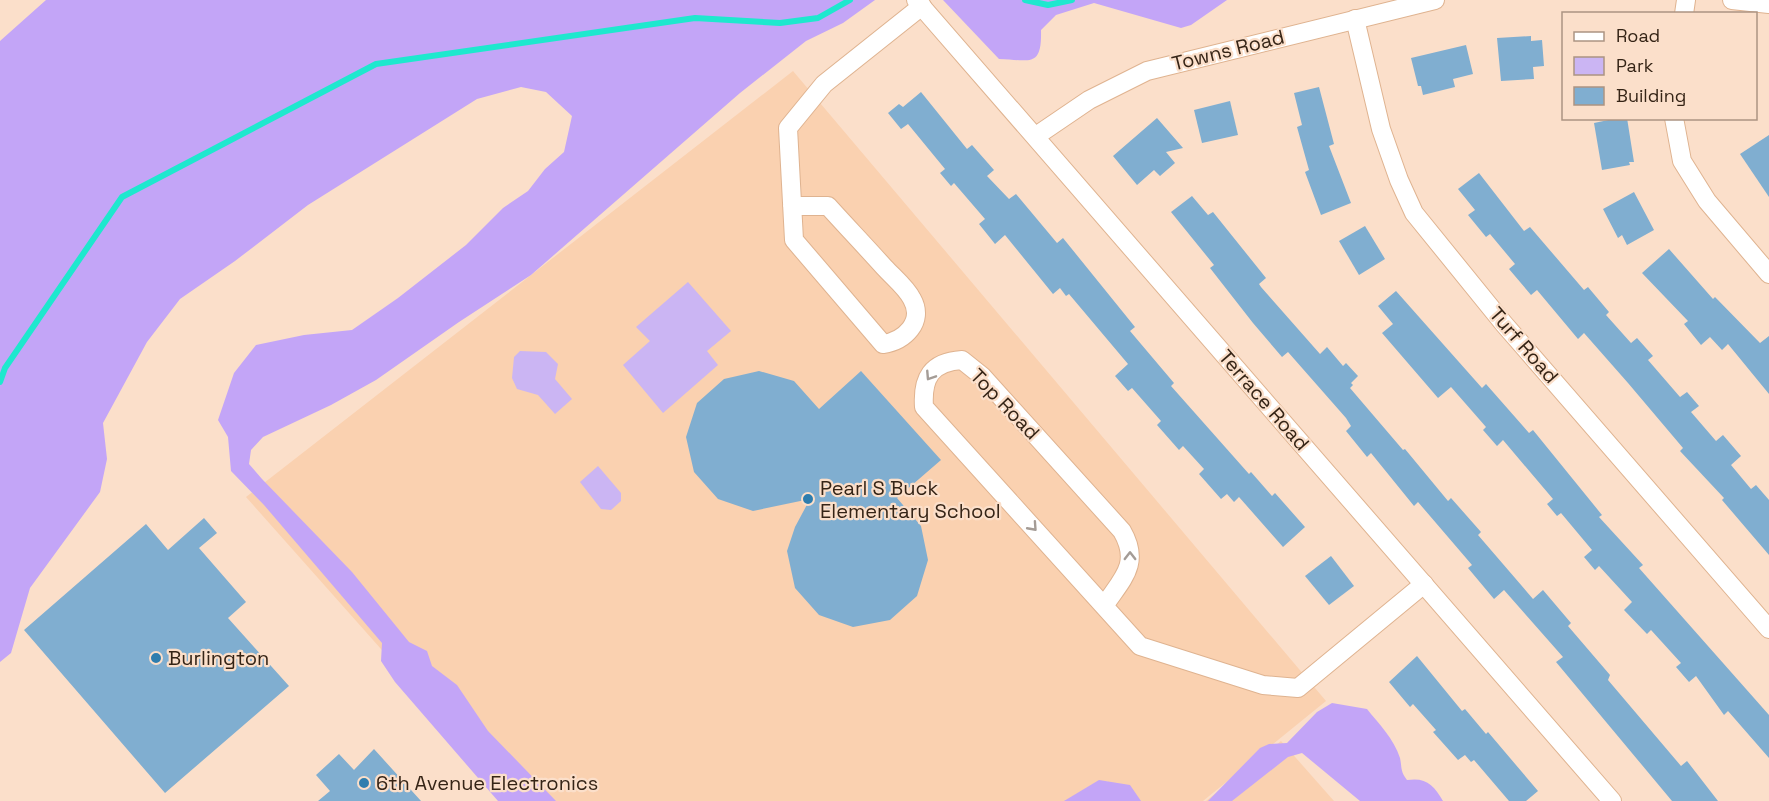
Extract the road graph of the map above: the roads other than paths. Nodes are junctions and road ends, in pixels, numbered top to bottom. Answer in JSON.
{"nodes":[{"id":1,"x":1435,"y":0,"type":"edge"},
{"id":2,"x":1732,"y":0,"type":"edge"},
{"id":3,"x":919,"y":3,"type":"edge"},
{"id":4,"x":1769,"y":4,"type":"edge"},
{"id":5,"x":1355,"y":19,"type":"junction"},
{"id":6,"x":1674,"y":120,"type":"edge"},
{"id":7,"x":1036,"y":136,"type":"junction"},
{"id":8,"x":792,"y":206,"type":"junction"},
{"id":9,"x":1769,"y":274,"type":"edge"},
{"id":10,"x":1424,"y":584,"type":"junction"},
{"id":11,"x":1104,"y":606,"type":"junction"},
{"id":12,"x":1769,"y":629,"type":"edge"},
{"id":13,"x":1612,"y":801,"type":"edge"}],
"edges":[{"from":1,"to":5,"type":"street","name":"Towns Road"},
{"from":2,"to":4,"type":"street"},
{"from":3,"to":7,"type":"street","name":"Terrace Road"},
{"from":3,"to":8,"type":"street"},
{"from":5,"to":7,"type":"street","name":"Towns Road"},
{"from":5,"to":12,"type":"street","name":"Turf Road"},
{"from":6,"to":9,"type":"street"},
{"from":7,"to":10,"type":"street","name":"Terrace Road"},
{"from":8,"to":8,"type":"street"},
{"from":10,"to":11,"type":"street","name":"Top Road"},
{"from":10,"to":13,"type":"street","name":"Terrace Road"},
{"from":11,"to":11,"type":"street","name":"Top Road","one_way":true}]}
